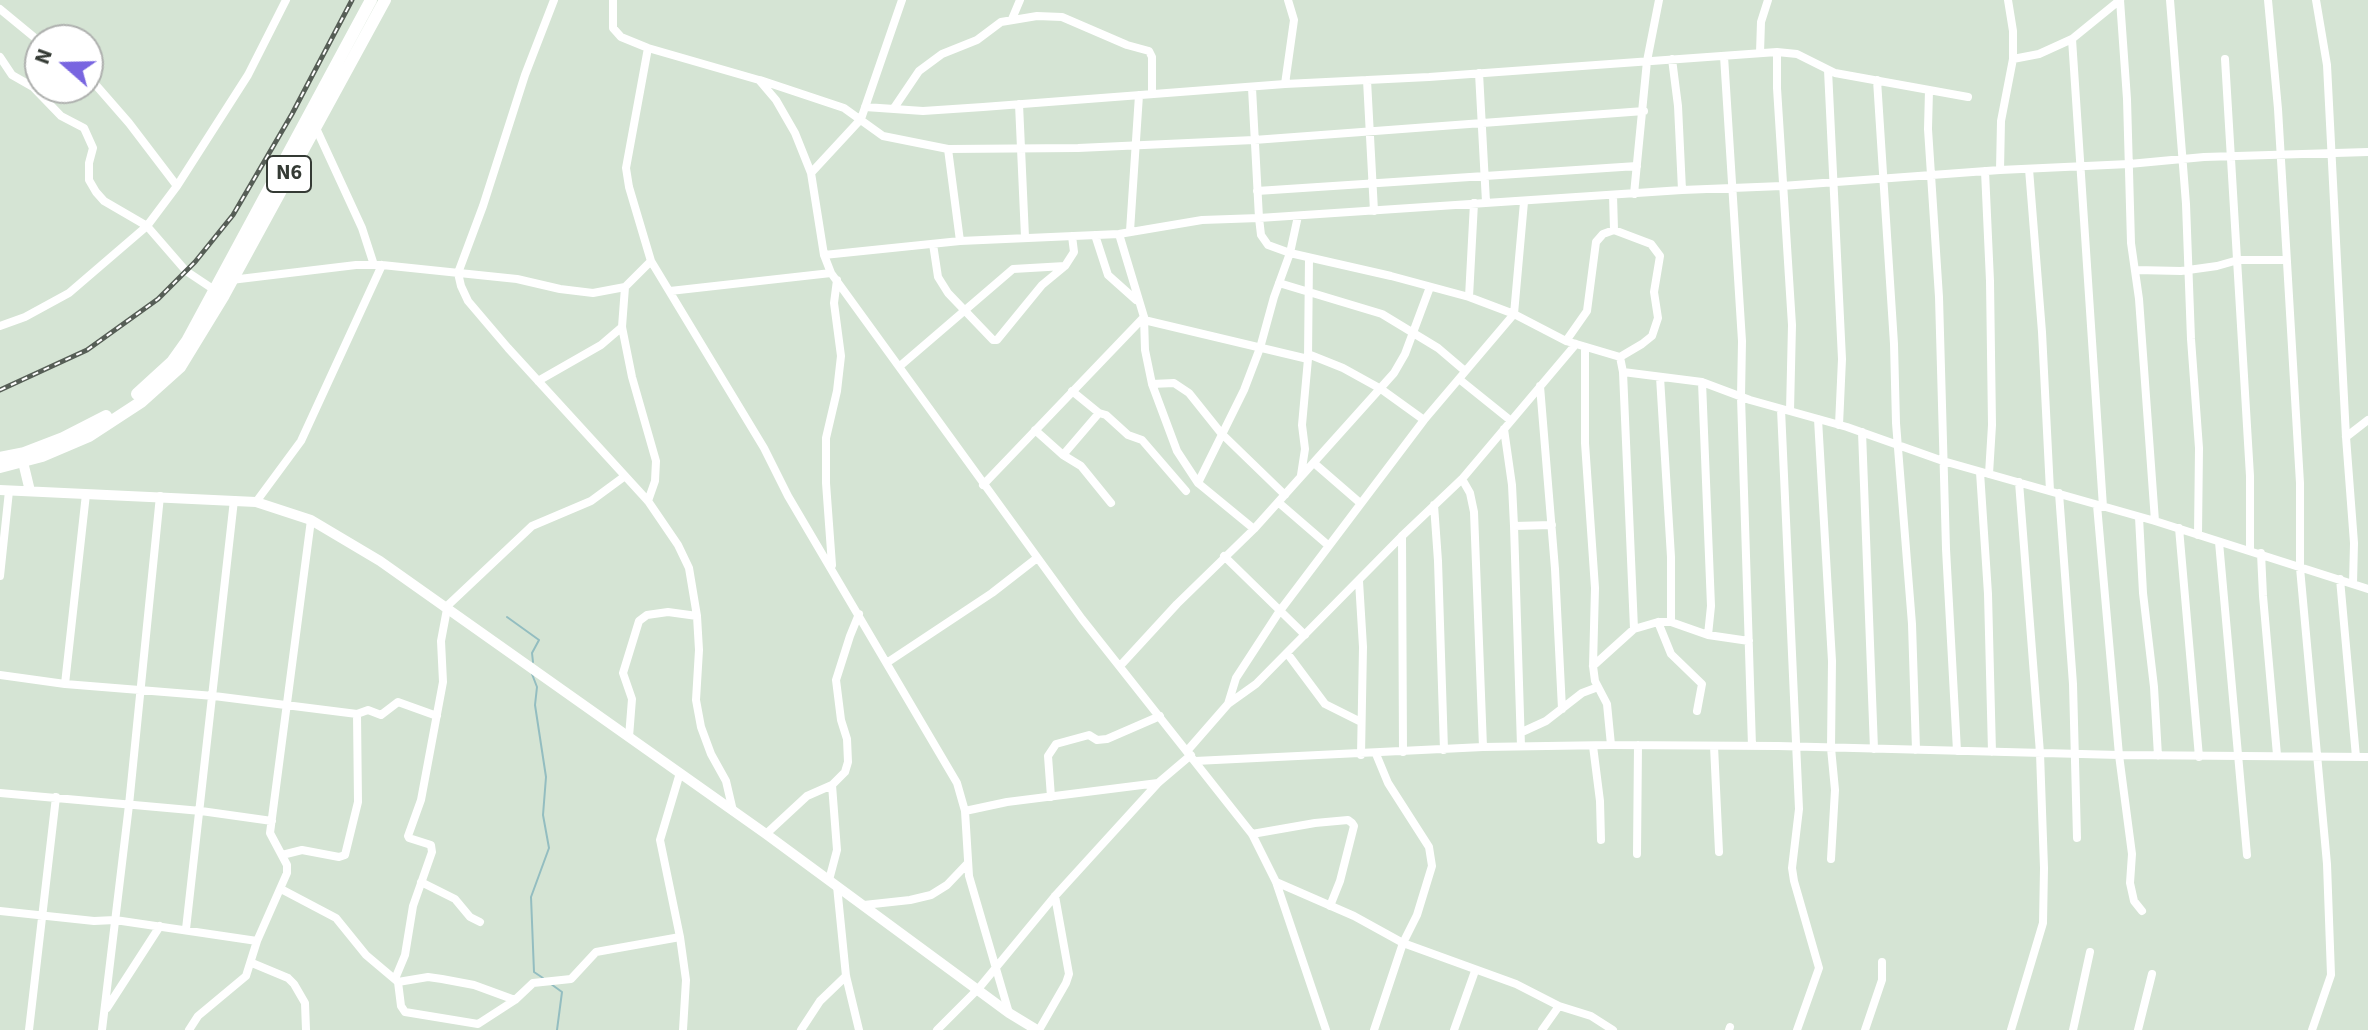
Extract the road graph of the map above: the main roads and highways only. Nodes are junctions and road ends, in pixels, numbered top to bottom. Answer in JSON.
{"nodes":[{"id":1,"x":371,"y":0,"type":"edge"},
{"id":2,"x":385,"y":0,"type":"edge"},
{"id":3,"x":0,"y":458,"type":"edge"},
{"id":4,"x":0,"y":467,"type":"edge"}],
"edges":[{"from":1,"to":3,"type":"highway","number":"N6"},
{"from":2,"to":4,"type":"highway","number":"N6"}]}
